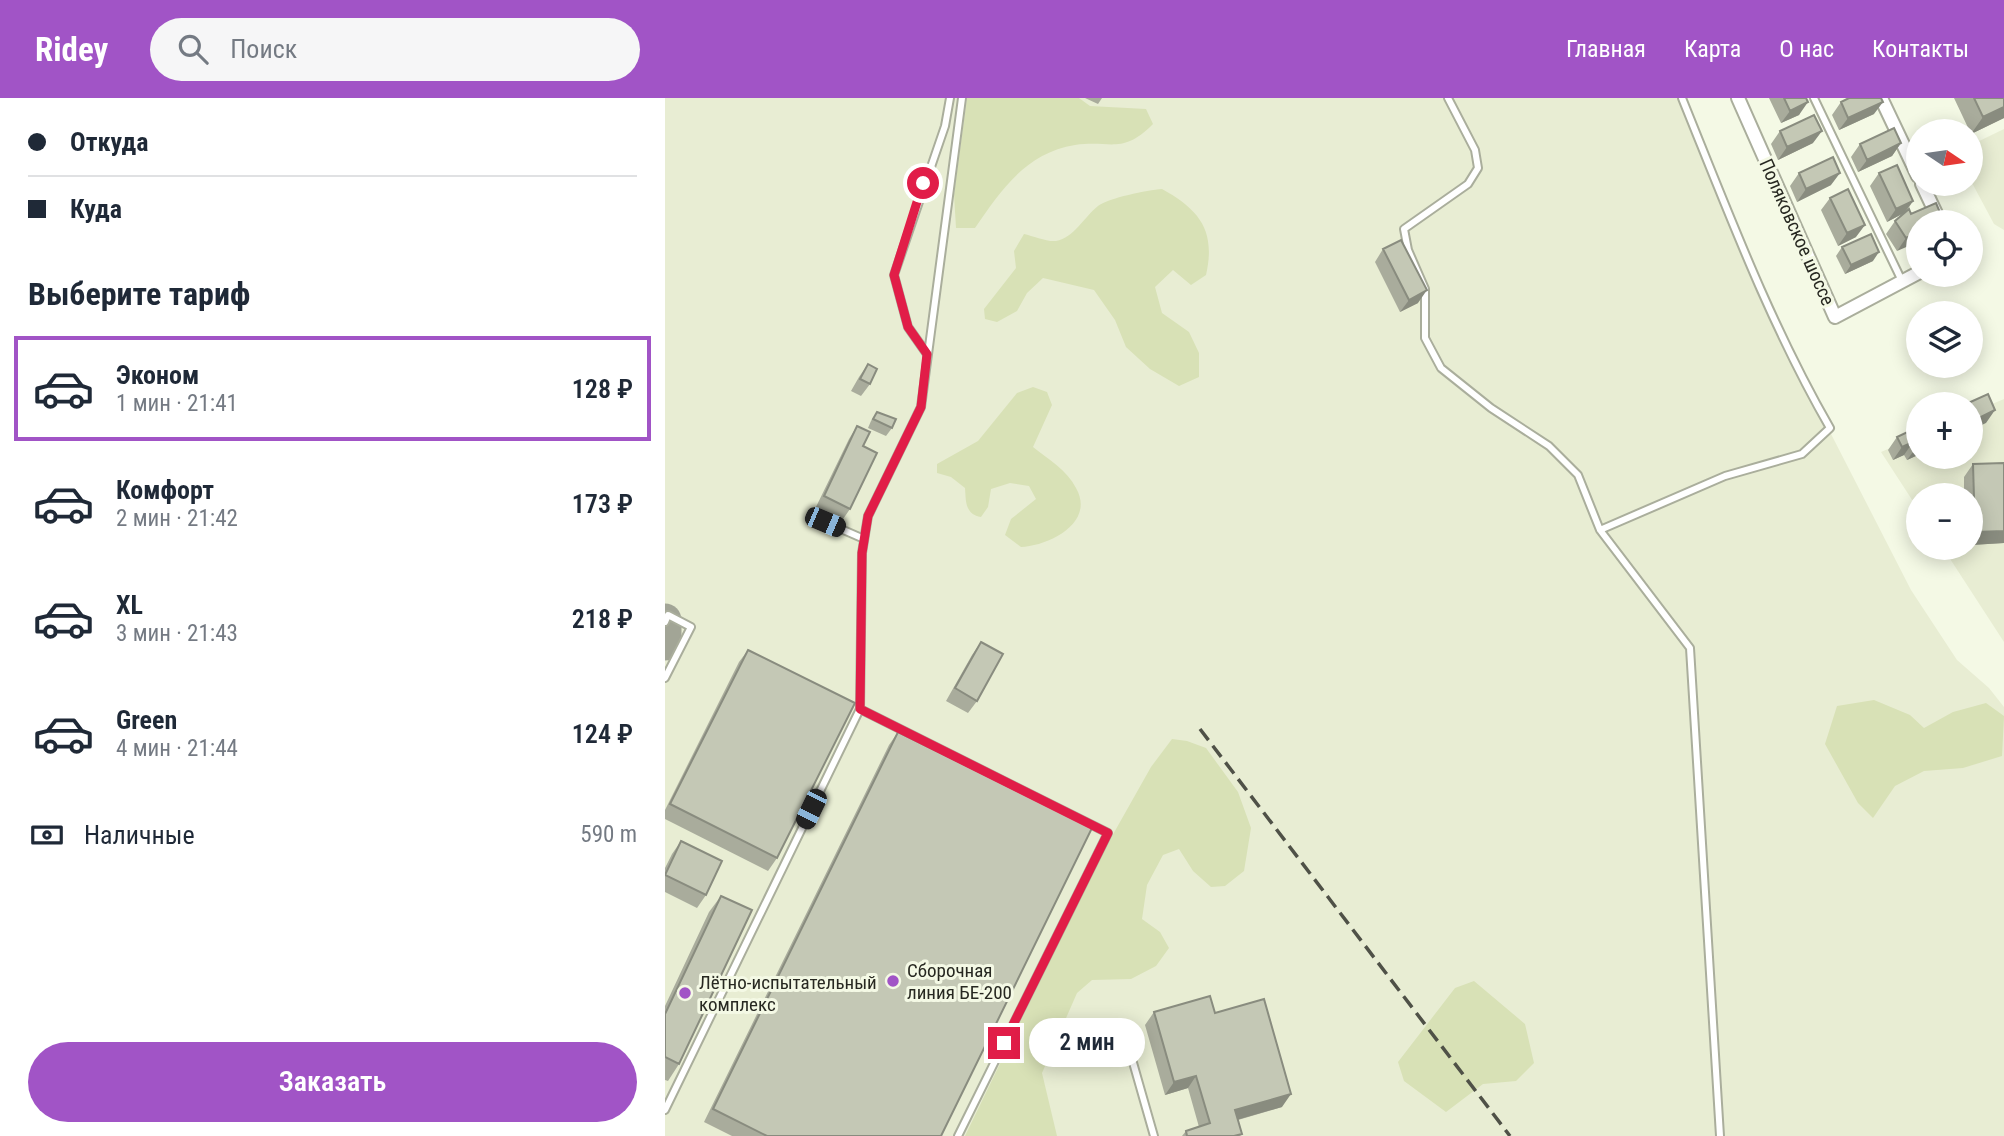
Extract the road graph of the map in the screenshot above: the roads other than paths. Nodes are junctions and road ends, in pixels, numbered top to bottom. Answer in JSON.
{"nodes":[{"id":1,"x":950,"y":98,"type":"edge"},
{"id":2,"x":962,"y":98,"type":"edge"},
{"id":3,"x":1448,"y":98,"type":"edge"},
{"id":4,"x":1682,"y":98,"type":"edge"},
{"id":5,"x":1738,"y":98,"type":"edge"},
{"id":6,"x":1814,"y":98,"type":"edge"},
{"id":7,"x":1881,"y":98,"type":"edge"},
{"id":8,"x":1906,"y":151,"type":"edge"},
{"id":9,"x":1906,"y":279,"type":"edge"},
{"id":10,"x":1902,"y":281,"type":"junction"},
{"id":11,"x":927,"y":354,"type":"junction"},
{"id":12,"x":825,"y":522,"type":"dead end"},
{"id":13,"x":1600,"y":530,"type":"junction"},
{"id":14,"x":864,"y":539,"type":"junction"},
{"id":15,"x":665,"y":622,"type":"edge"},
{"id":16,"x":665,"y":678,"type":"edge"},
{"id":17,"x":860,"y":709,"type":"junction"},
{"id":18,"x":1126,"y":1038,"type":"dead end"},
{"id":19,"x":665,"y":1110,"type":"edge"},
{"id":20,"x":958,"y":1136,"type":"edge"},
{"id":21,"x":1154,"y":1136,"type":"edge"},
{"id":22,"x":1720,"y":1136,"type":"edge"}],
"edges":[{"from":1,"to":11,"type":"lane"},
{"from":2,"to":11,"type":"lane"},
{"from":3,"to":13,"type":"lane"},
{"from":4,"to":13,"type":"lane"},
{"from":5,"to":10,"type":"street","name":"Поляковское шоссе"},
{"from":6,"to":10,"type":"lane"},
{"from":7,"to":8,"type":"street"},
{"from":9,"to":10,"type":"street","name":"Поляковское шоссе"},
{"from":11,"to":14,"type":"lane"},
{"from":12,"to":14,"type":"lane"},
{"from":13,"to":22,"type":"lane"},
{"from":14,"to":17,"type":"lane"},
{"from":15,"to":16,"type":"lane"},
{"from":17,"to":19,"type":"lane"},
{"from":17,"to":20,"type":"lane"},
{"from":18,"to":21,"type":"lane"}]}
